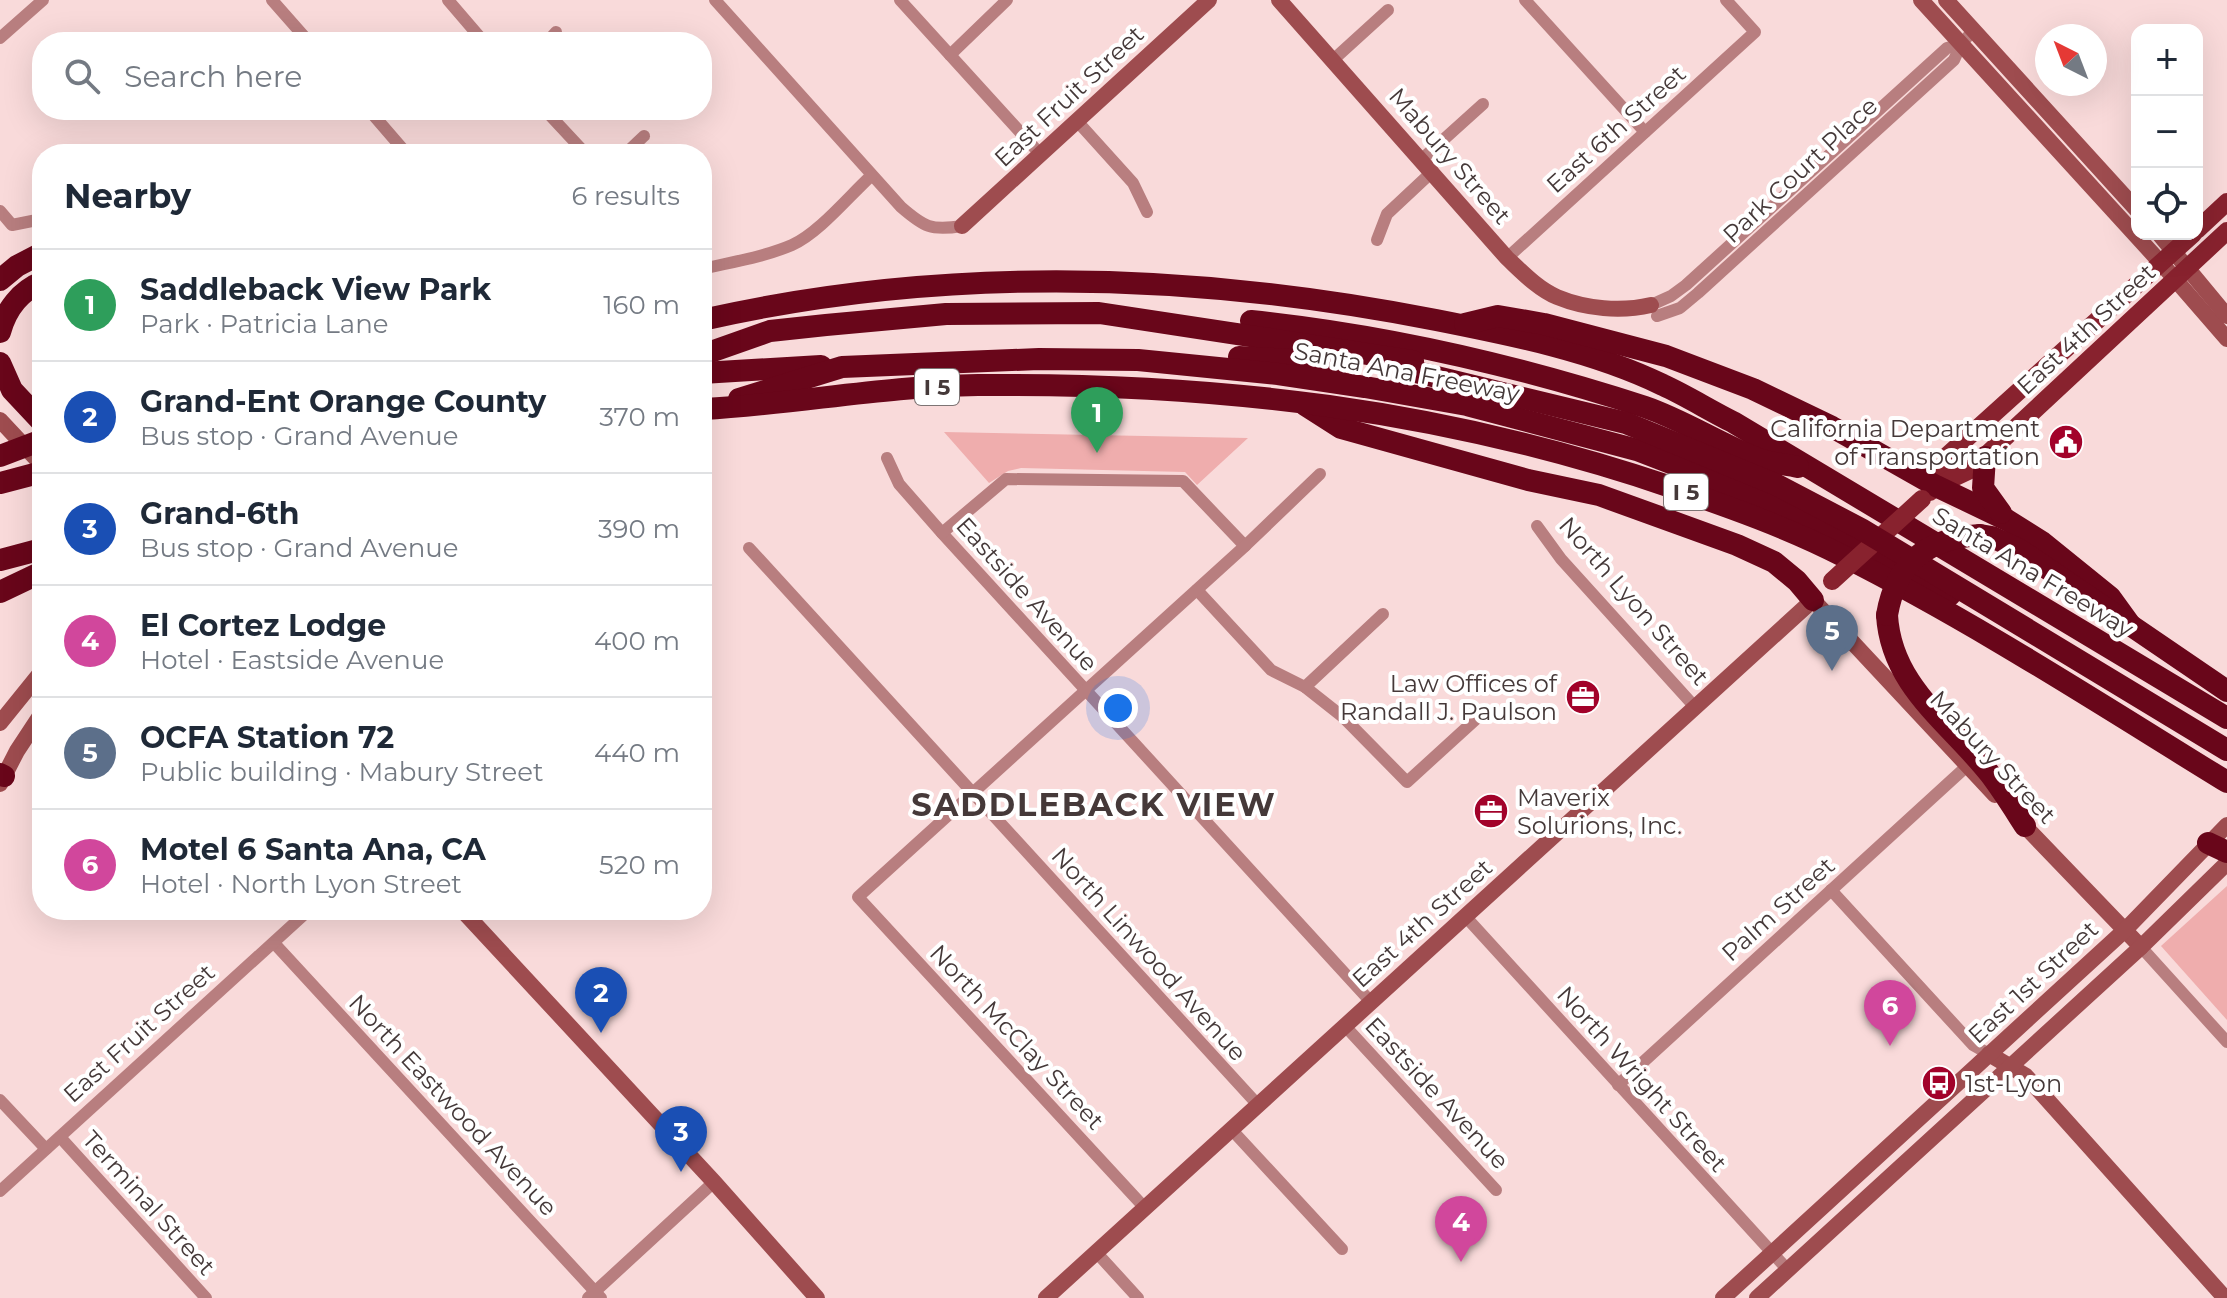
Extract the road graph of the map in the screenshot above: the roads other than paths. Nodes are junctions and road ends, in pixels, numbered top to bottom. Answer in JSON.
{"nodes":[{"id":1,"x":43,"y":0,"type":"edge"},
{"id":2,"x":272,"y":0,"type":"edge"},
{"id":3,"x":448,"y":0,"type":"edge"},
{"id":4,"x":715,"y":0,"type":"edge"},
{"id":5,"x":900,"y":0,"type":"edge"},
{"id":6,"x":1007,"y":0,"type":"edge"},
{"id":7,"x":1209,"y":0,"type":"edge"},
{"id":8,"x":1279,"y":0,"type":"edge"},
{"id":9,"x":1525,"y":0,"type":"edge"},
{"id":10,"x":1726,"y":0,"type":"edge"},
{"id":11,"x":1921,"y":0,"type":"edge"},
{"id":12,"x":1946,"y":0,"type":"edge"},
{"id":13,"x":1388,"y":10,"type":"dead end"},
{"id":14,"x":1973,"y":31,"type":"junction"},
{"id":15,"x":300,"y":32,"type":"edge"},
{"id":16,"x":475,"y":32,"type":"edge"},
{"id":17,"x":0,"y":38,"type":"edge"},
{"id":18,"x":1961,"y":44,"type":"junction"},
{"id":19,"x":950,"y":55,"type":"junction"},
{"id":20,"x":1333,"y":60,"type":"junction"},
{"id":21,"x":1483,"y":104,"type":"dead end"},
{"id":22,"x":378,"y":120,"type":"edge"},
{"id":23,"x":554,"y":120,"type":"edge"},
{"id":24,"x":1077,"y":121,"type":"junction"},
{"id":25,"x":1645,"y":132,"type":"junction"},
{"id":26,"x":644,"y":136,"type":"dead end"},
{"id":27,"x":398,"y":144,"type":"edge"},
{"id":28,"x":577,"y":144,"type":"edge"},
{"id":29,"x":636,"y":144,"type":"edge"},
{"id":30,"x":1041,"y":155,"type":"junction"},
{"id":31,"x":1428,"y":165,"type":"junction"},
{"id":32,"x":871,"y":176,"type":"junction"},
{"id":33,"x":2227,"y":202,"type":"edge"},
{"id":34,"x":2131,"y":203,"type":"edge"},
{"id":35,"x":0,"y":211,"type":"edge"},
{"id":36,"x":1147,"y":212,"type":"dead end"},
{"id":37,"x":32,"y":221,"type":"edge"},
{"id":38,"x":2203,"y":224,"type":"edge"},
{"id":39,"x":962,"y":226,"type":"joint"},
{"id":40,"x":2227,"y":231,"type":"edge"},
{"id":41,"x":1377,"y":240,"type":"dead end"},
{"id":42,"x":2161,"y":240,"type":"edge"},
{"id":43,"x":2186,"y":240,"type":"edge"},
{"id":44,"x":2168,"y":257,"type":"junction"},
{"id":45,"x":32,"y":258,"type":"edge"},
{"id":46,"x":1507,"y":258,"type":"junction"},
{"id":47,"x":712,"y":267,"type":"edge"},
{"id":48,"x":2182,"y":273,"type":"junction"},
{"id":49,"x":0,"y":280,"type":"edge"},
{"id":50,"x":32,"y":280,"type":"edge"},
{"id":51,"x":32,"y":289,"type":"edge"},
{"id":52,"x":0,"y":304,"type":"edge"},
{"id":53,"x":1654,"y":311,"type":"joint"},
{"id":54,"x":1122,"y":315,"type":"junction"},
{"id":55,"x":2227,"y":316,"type":"edge"},
{"id":56,"x":712,"y":318,"type":"edge"},
{"id":57,"x":1459,"y":325,"type":"junction"},
{"id":58,"x":770,"y":331,"type":"junction"},
{"id":59,"x":0,"y":332,"type":"edge"},
{"id":60,"x":2227,"y":339,"type":"edge"},
{"id":61,"x":712,"y":341,"type":"edge"},
{"id":62,"x":712,"y":351,"type":"edge"},
{"id":63,"x":1138,"y":360,"type":"junction"},
{"id":64,"x":0,"y":363,"type":"edge"},
{"id":65,"x":1412,"y":366,"type":"junction"},
{"id":66,"x":842,"y":367,"type":"junction"},
{"id":67,"x":712,"y":372,"type":"edge"},
{"id":68,"x":0,"y":390,"type":"edge"},
{"id":69,"x":1299,"y":401,"type":"junction"},
{"id":70,"x":712,"y":407,"type":"edge"},
{"id":71,"x":712,"y":409,"type":"edge"},
{"id":72,"x":32,"y":411,"type":"edge"},
{"id":73,"x":0,"y":420,"type":"edge"},
{"id":74,"x":32,"y":427,"type":"edge"},
{"id":75,"x":32,"y":442,"type":"edge"},
{"id":76,"x":32,"y":454,"type":"edge"},
{"id":77,"x":0,"y":456,"type":"edge"},
{"id":78,"x":1985,"y":457,"type":"junction"},
{"id":79,"x":887,"y":458,"type":"dead end"},
{"id":80,"x":1813,"y":470,"type":"junction"},
{"id":81,"x":1320,"y":474,"type":"dead end"},
{"id":82,"x":32,"y":475,"type":"edge"},
{"id":83,"x":1,"y":483,"type":"edge"},
{"id":84,"x":1929,"y":492,"type":"junction"},
{"id":85,"x":2007,"y":520,"type":"junction"},
{"id":86,"x":1537,"y":526,"type":"dead end"},
{"id":87,"x":942,"y":533,"type":"junction"},
{"id":88,"x":1245,"y":546,"type":"junction"},
{"id":89,"x":749,"y":548,"type":"dead end"},
{"id":90,"x":32,"y":552,"type":"edge"},
{"id":91,"x":0,"y":560,"type":"edge"},
{"id":92,"x":32,"y":577,"type":"edge"},
{"id":93,"x":1197,"y":590,"type":"junction"},
{"id":94,"x":0,"y":592,"type":"edge"},
{"id":95,"x":1813,"y":600,"type":"junction"},
{"id":96,"x":1383,"y":614,"type":"dead end"},
{"id":97,"x":2131,"y":626,"type":"junction"},
{"id":98,"x":2044,"y":668,"type":"junction"},
{"id":99,"x":32,"y":683,"type":"edge"},
{"id":100,"x":1305,"y":687,"type":"junction"},
{"id":101,"x":1086,"y":691,"type":"junction"},
{"id":102,"x":2227,"y":691,"type":"edge"},
{"id":103,"x":1694,"y":706,"type":"junction"},
{"id":104,"x":2227,"y":718,"type":"edge"},
{"id":105,"x":1475,"y":720,"type":"dead end"},
{"id":106,"x":0,"y":723,"type":"edge"},
{"id":107,"x":32,"y":728,"type":"edge"},
{"id":108,"x":2227,"y":739,"type":"edge"},
{"id":109,"x":2227,"y":750,"type":"edge"},
{"id":110,"x":1967,"y":766,"type":"junction"},
{"id":111,"x":1,"y":778,"type":"edge"},
{"id":112,"x":2227,"y":782,"type":"edge"},
{"id":113,"x":972,"y":793,"type":"junction"},
{"id":114,"x":2025,"y":826,"type":"junction"},
{"id":115,"x":2226,"y":826,"type":"edge"},
{"id":116,"x":2218,"y":847,"type":"edge"},
{"id":117,"x":2227,"y":863,"type":"edge"},
{"id":118,"x":1831,"y":890,"type":"junction"},
{"id":119,"x":1465,"y":916,"type":"junction"},
{"id":120,"x":298,"y":920,"type":"edge"},
{"id":121,"x":471,"y":920,"type":"edge"},
{"id":122,"x":2125,"y":930,"type":"junction"},
{"id":123,"x":274,"y":943,"type":"junction"},
{"id":124,"x":2141,"y":947,"type":"junction"},
{"id":125,"x":1371,"y":1002,"type":"junction"},
{"id":126,"x":1345,"y":1026,"type":"junction"},
{"id":127,"x":2227,"y":1042,"type":"edge"},
{"id":128,"x":1989,"y":1054,"type":"junction"},
{"id":129,"x":2010,"y":1067,"type":"junction"},
{"id":130,"x":1618,"y":1085,"type":"junction"},
{"id":131,"x":0,"y":1100,"type":"edge"},
{"id":132,"x":1258,"y":1105,"type":"junction"},
{"id":133,"x":1231,"y":1129,"type":"junction"},
{"id":134,"x":60,"y":1137,"type":"junction"},
{"id":135,"x":46,"y":1149,"type":"junction"},
{"id":136,"x":714,"y":1182,"type":"junction"},
{"id":137,"x":1496,"y":1190,"type":"dead end"},
{"id":138,"x":0,"y":1191,"type":"edge"},
{"id":139,"x":1144,"y":1207,"type":"junction"},
{"id":140,"x":1342,"y":1249,"type":"dead end"},
{"id":141,"x":1096,"y":1252,"type":"junction"},
{"id":142,"x":1772,"y":1253,"type":"junction"},
{"id":143,"x":1788,"y":1270,"type":"junction"},
{"id":144,"x":594,"y":1296,"type":"edge"},
{"id":145,"x":206,"y":1298,"type":"edge"},
{"id":146,"x":817,"y":1298,"type":"edge"},
{"id":147,"x":1046,"y":1298,"type":"edge"},
{"id":148,"x":1138,"y":1298,"type":"edge"},
{"id":149,"x":1723,"y":1298,"type":"edge"},
{"id":150,"x":1757,"y":1298,"type":"edge"},
{"id":151,"x":2225,"y":1298,"type":"edge"}],
"edges":[{"from":1,"to":17,"type":"street"},
{"from":2,"to":15,"type":"street"},
{"from":3,"to":16,"type":"street"},
{"from":4,"to":32,"type":"street"},
{"from":5,"to":19,"type":"street"},
{"from":6,"to":19,"type":"street"},
{"from":7,"to":24,"type":"main road","name":"East Fruit Street"},
{"from":8,"to":20,"type":"main road","name":"Mabury Street"},
{"from":9,"to":25,"type":"street"},
{"from":10,"to":25,"type":"street","name":"East 6th Street"},
{"from":11,"to":18,"type":"main road"},
{"from":12,"to":14,"type":"main road"},
{"from":13,"to":20,"type":"street"},
{"from":14,"to":18,"type":"street","name":"Park Court Place"},
{"from":14,"to":34,"type":"main road"},
{"from":18,"to":44,"type":"main road"},
{"from":18,"to":53,"type":"street","name":"Park Court Place"},
{"from":19,"to":30,"type":"street"},
{"from":20,"to":31,"type":"main road","name":"Mabury Street"},
{"from":21,"to":31,"type":"street"},
{"from":22,"to":27,"type":"street"},
{"from":23,"to":28,"type":"street"},
{"from":24,"to":30,"type":"main road","name":"East Fruit Street"},
{"from":24,"to":36,"type":"street"},
{"from":25,"to":46,"type":"street","name":"East 6th Street"},
{"from":26,"to":29,"type":"street"},
{"from":30,"to":39,"type":"main road","name":"East Fruit Street"},
{"from":31,"to":41,"type":"street"},
{"from":31,"to":46,"type":"main road","name":"Mabury Street"},
{"from":32,"to":39,"type":"street"},
{"from":32,"to":47,"type":"street"},
{"from":33,"to":38,"type":"main road","name":"East 4th Street"},
{"from":35,"to":37,"type":"street"},
{"from":40,"to":48,"type":"main road","name":"East 4th Street"},
{"from":42,"to":44,"type":"main road"},
{"from":43,"to":44,"type":"main road","name":"East 4th Street"},
{"from":44,"to":48,"type":"main road"},
{"from":44,"to":84,"type":"main road","name":"East 4th Street"},
{"from":45,"to":49,"type":"highway"},
{"from":46,"to":53,"type":"main road","name":"Mabury Street"},
{"from":48,"to":55,"type":"main road"},
{"from":48,"to":60,"type":"main road"},
{"from":48,"to":78,"type":"main road","name":"East 4th Street"},
{"from":50,"to":52,"type":"highway"},
{"from":51,"to":59,"type":"highway"},
{"from":54,"to":58,"type":"highway","number":"I 5"},
{"from":54,"to":65,"type":"highway"},
{"from":54,"to":80,"type":"highway","name":"Santa Ana Freeway","number":"I 5"},
{"from":56,"to":57,"type":"highway","name":"Santa Ana Freeway","number":"I 5"},
{"from":57,"to":80,"type":"highway","name":"Santa Ana Freeway","number":"I 5"},
{"from":57,"to":84,"type":"highway"},
{"from":58,"to":61,"type":"highway","number":"I 5"},
{"from":58,"to":62,"type":"highway"},
{"from":63,"to":65,"type":"highway"},
{"from":63,"to":66,"type":"highway","name":"Santa Ana Freeway"},
{"from":63,"to":98,"type":"highway","name":"Santa Ana Freeway","number":"I 5"},
{"from":64,"to":72,"type":"highway"},
{"from":65,"to":108,"type":"highway","bridge":true},
{"from":65,"to":109,"type":"highway","bridge":true},
{"from":66,"to":67,"type":"highway"},
{"from":66,"to":70,"type":"highway","name":"Santa Ana Freeway","number":"I 5"},
{"from":68,"to":74,"type":"main road"},
{"from":69,"to":71,"type":"highway","name":"Santa Ana Freeway","number":"I 5"},
{"from":69,"to":95,"type":"highway"},
{"from":69,"to":98,"type":"highway","name":"Santa Ana Freeway","number":"I 5"},
{"from":73,"to":76,"type":"main road"},
{"from":75,"to":77,"type":"highway","bridge":true},
{"from":78,"to":84,"type":"main road","name":"East 4th Street"},
{"from":78,"to":85,"type":"highway"},
{"from":79,"to":87,"type":"street","name":"Eastside Avenue"},
{"from":80,"to":104,"type":"highway","name":"Santa Ana Freeway","number":"I 5"},
{"from":81,"to":88,"type":"street"},
{"from":82,"to":83,"type":"highway"},
{"from":84,"to":85,"type":"highway"},
{"from":84,"to":95,"type":"main road","name":"East 4th Street","bridge":true},
{"from":85,"to":97,"type":"highway"},
{"from":86,"to":103,"type":"street","name":"North Lyon Street"},
{"from":87,"to":88,"type":"street"},
{"from":87,"to":101,"type":"street","name":"Eastside Avenue"},
{"from":88,"to":93,"type":"street"},
{"from":89,"to":113,"type":"street","name":"North Linwood Avenue"},
{"from":90,"to":91,"type":"highway"},
{"from":92,"to":94,"type":"highway"},
{"from":93,"to":100,"type":"street"},
{"from":93,"to":101,"type":"street"},
{"from":95,"to":103,"type":"main road","name":"East 4th Street"},
{"from":95,"to":110,"type":"main road","name":"Mabury Street"},
{"from":96,"to":100,"type":"street"},
{"from":97,"to":102,"type":"highway"},
{"from":97,"to":114,"type":"highway","bridge":true},
{"from":98,"to":112,"type":"highway","name":"Santa Ana Freeway","number":"I 5"},
{"from":99,"to":106,"type":"main road"},
{"from":100,"to":105,"type":"street"},
{"from":101,"to":113,"type":"street"},
{"from":101,"to":125,"type":"street","name":"Eastside Avenue"},
{"from":103,"to":119,"type":"main road","name":"East 4th Street"},
{"from":107,"to":111,"type":"main road"},
{"from":110,"to":114,"type":"main road","name":"Mabury Street"},
{"from":110,"to":118,"type":"street","name":"Palm Street"},
{"from":113,"to":132,"type":"street","name":"North Linwood Avenue"},
{"from":113,"to":139,"type":"street","name":"North McClay Street"},
{"from":114,"to":122,"type":"main road","name":"Mabury Street"},
{"from":115,"to":116,"type":"main road","name":"East 1st Street"},
{"from":116,"to":122,"type":"main road","name":"East 1st Street"},
{"from":117,"to":124,"type":"main road","name":"East 1st Street"},
{"from":118,"to":128,"type":"street"},
{"from":118,"to":130,"type":"street","name":"Palm Street"},
{"from":119,"to":125,"type":"main road","name":"East 4th Street"},
{"from":119,"to":130,"type":"street","name":"North Wright Street"},
{"from":120,"to":123,"type":"street","name":"East Fruit Street"},
{"from":121,"to":136,"type":"main road"},
{"from":122,"to":124,"type":"main road","name":"Mabury Street"},
{"from":122,"to":128,"type":"main road","name":"East 1st Street"},
{"from":123,"to":134,"type":"street","name":"East Fruit Street"},
{"from":123,"to":144,"type":"street","name":"North Eastwood Avenue"},
{"from":124,"to":127,"type":"street"},
{"from":124,"to":129,"type":"main road","name":"East 1st Street"},
{"from":125,"to":126,"type":"main road","name":"East 4th Street"},
{"from":126,"to":132,"type":"main road","name":"East 4th Street"},
{"from":126,"to":137,"type":"street","name":"Eastside Avenue"},
{"from":128,"to":129,"type":"main road"},
{"from":128,"to":142,"type":"main road","name":"East 1st Street"},
{"from":129,"to":143,"type":"main road","name":"East 1st Street"},
{"from":129,"to":151,"type":"main road"},
{"from":130,"to":142,"type":"street","name":"North Wright Street"},
{"from":131,"to":135,"type":"street"},
{"from":132,"to":133,"type":"main road","name":"East 4th Street"},
{"from":133,"to":139,"type":"main road","name":"East 4th Street"},
{"from":133,"to":140,"type":"street"},
{"from":134,"to":135,"type":"street","name":"East Fruit Street"},
{"from":134,"to":145,"type":"street","name":"Terminal Street"},
{"from":135,"to":138,"type":"street","name":"East Fruit Street"},
{"from":136,"to":144,"type":"street"},
{"from":136,"to":146,"type":"main road"},
{"from":139,"to":141,"type":"main road","name":"East 4th Street"},
{"from":141,"to":147,"type":"main road","name":"East 4th Street"},
{"from":141,"to":148,"type":"street"},
{"from":142,"to":143,"type":"street","name":"North Wright Street"},
{"from":142,"to":149,"type":"main road","name":"East 1st Street"},
{"from":143,"to":150,"type":"main road","name":"East 1st Street"}]}
